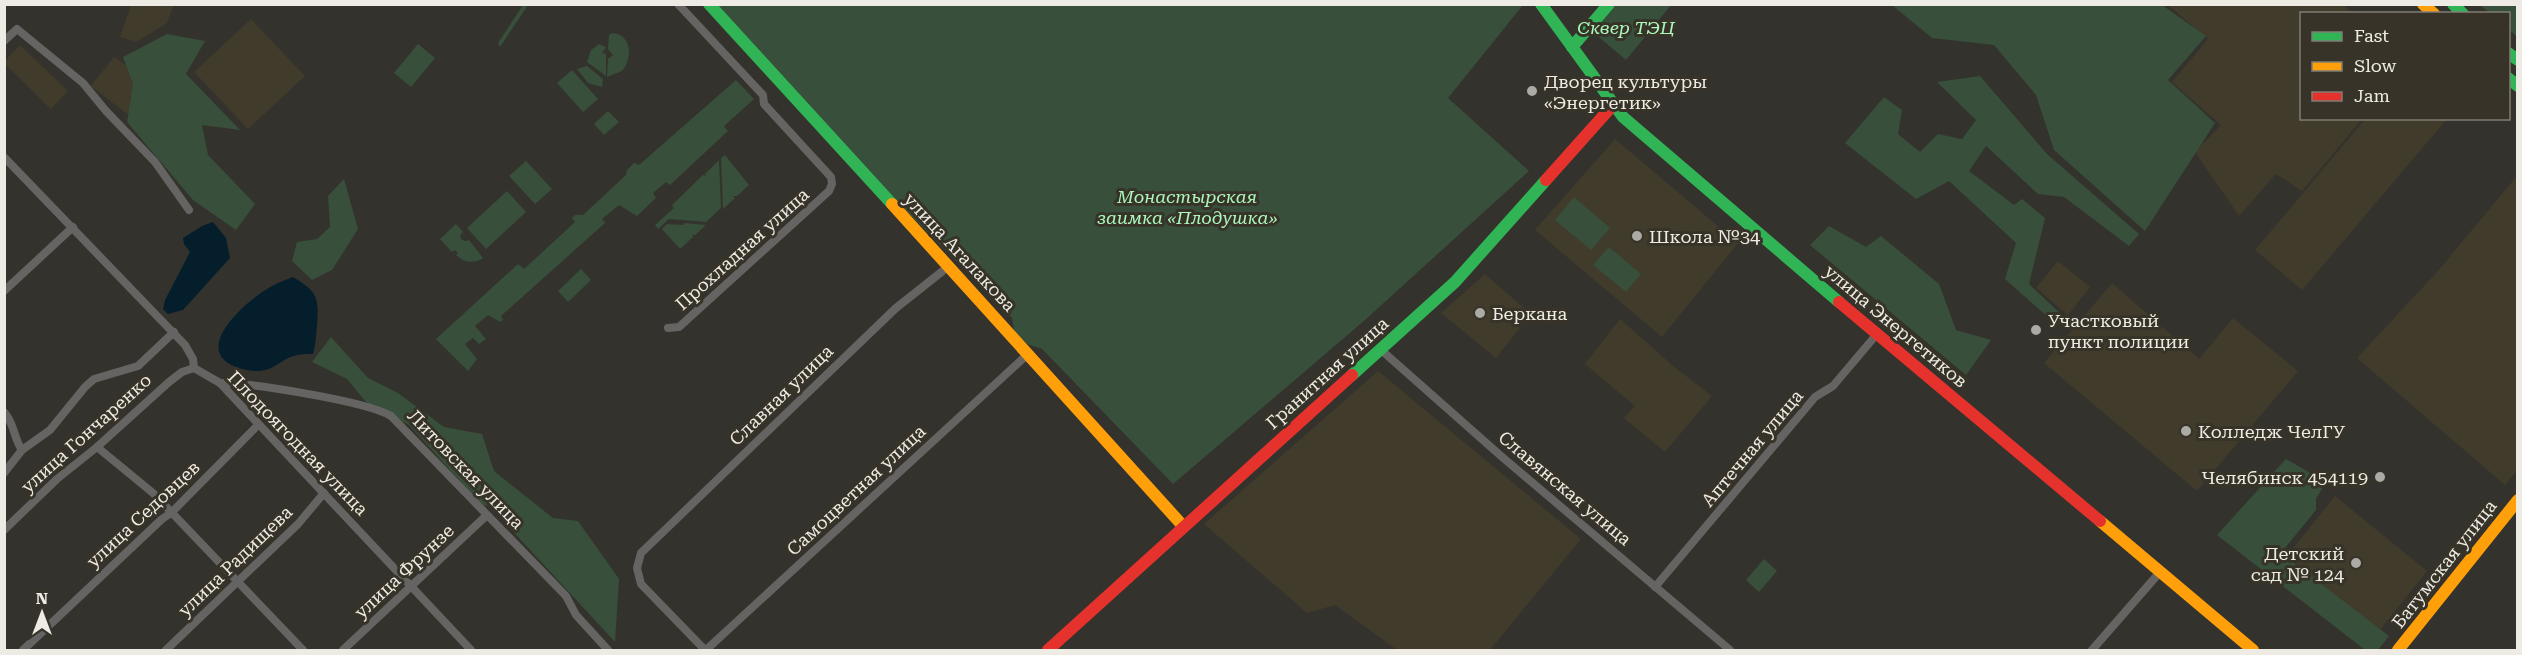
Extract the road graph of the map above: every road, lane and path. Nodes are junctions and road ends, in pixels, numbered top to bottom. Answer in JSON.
{"nodes":[{"id":1,"x":678,"y":4,"type":"edge"},
{"id":2,"x":709,"y":4,"type":"edge"},
{"id":3,"x":1541,"y":4,"type":"edge"},
{"id":4,"x":1609,"y":4,"type":"edge"},
{"id":5,"x":4,"y":41,"type":"edge"},
{"id":6,"x":1572,"y":47,"type":"junction"},
{"id":7,"x":1613,"y":105,"type":"junction"},
{"id":8,"x":7,"y":164,"type":"edge"},
{"id":9,"x":189,"y":210,"type":"dead end"},
{"id":10,"x":73,"y":227,"type":"junction"},
{"id":11,"x":949,"y":266,"type":"junction"},
{"id":12,"x":4,"y":291,"type":"edge"},
{"id":13,"x":668,"y":328,"type":"dead end"},
{"id":14,"x":174,"y":332,"type":"junction"},
{"id":15,"x":1877,"y":334,"type":"junction"},
{"id":16,"x":1380,"y":349,"type":"junction"},
{"id":17,"x":1029,"y":353,"type":"junction"},
{"id":18,"x":194,"y":368,"type":"junction"},
{"id":19,"x":220,"y":383,"type":"junction"},
{"id":20,"x":4,"y":412,"type":"edge"},
{"id":21,"x":258,"y":425,"type":"junction"},
{"id":22,"x":97,"y":447,"type":"junction"},
{"id":23,"x":22,"y":450,"type":"junction"},
{"id":24,"x":4,"y":473,"type":"edge"},
{"id":25,"x":324,"y":493,"type":"junction"},
{"id":26,"x":2517,"y":500,"type":"edge"},
{"id":27,"x":171,"y":513,"type":"junction"},
{"id":28,"x":487,"y":515,"type":"junction"},
{"id":29,"x":1183,"y":526,"type":"junction"},
{"id":30,"x":4,"y":530,"type":"edge"},
{"id":31,"x":2160,"y":572,"type":"junction"},
{"id":32,"x":238,"y":580,"type":"junction"},
{"id":33,"x":1655,"y":587,"type":"junction"},
{"id":34,"x":411,"y":589,"type":"junction"},
{"id":35,"x":23,"y":651,"type":"edge"},
{"id":36,"x":166,"y":651,"type":"edge"},
{"id":37,"x":303,"y":651,"type":"edge"},
{"id":38,"x":343,"y":651,"type":"edge"},
{"id":39,"x":471,"y":651,"type":"edge"},
{"id":40,"x":608,"y":651,"type":"edge"},
{"id":41,"x":705,"y":651,"type":"edge"},
{"id":42,"x":1048,"y":651,"type":"edge"},
{"id":43,"x":1730,"y":651,"type":"edge"},
{"id":44,"x":2092,"y":651,"type":"edge"},
{"id":45,"x":2253,"y":651,"type":"edge"},
{"id":46,"x":2398,"y":651,"type":"edge"}],
"edges":[{"from":1,"to":13,"type":"street","name":"Прохладная улица"},
{"from":2,"to":11,"type":"street","name":"улица Агалакова"},
{"from":3,"to":6,"type":"street","name":"улица Энергетиков"},
{"from":4,"to":6,"type":"street"},
{"from":5,"to":9,"type":"street"},
{"from":6,"to":7,"type":"street","name":"улица Энергетиков"},
{"from":7,"to":15,"type":"street","name":"улица Энергетиков"},
{"from":7,"to":16,"type":"street","name":"Гранитная улица"},
{"from":8,"to":10,"type":"street"},
{"from":10,"to":12,"type":"street"},
{"from":10,"to":14,"type":"street"},
{"from":11,"to":17,"type":"street","name":"улица Агалакова"},
{"from":11,"to":41,"type":"street","name":"Славная улица"},
{"from":14,"to":18,"type":"street"},
{"from":14,"to":23,"type":"street","name":"улица Гончаренко"},
{"from":15,"to":31,"type":"street","name":"улица Энергетиков"},
{"from":15,"to":33,"type":"street","name":"Аптечная улица"},
{"from":16,"to":29,"type":"street","name":"Гранитная улица"},
{"from":16,"to":33,"type":"street","name":"Славянская улица"},
{"from":17,"to":29,"type":"street","name":"улица Агалакова"},
{"from":17,"to":41,"type":"street","name":"Самоцветная улица"},
{"from":18,"to":19,"type":"street","name":"Плодоягодная улица"},
{"from":18,"to":22,"type":"street","name":"улица Гончаренко"},
{"from":19,"to":21,"type":"street","name":"Плодоягодная улица"},
{"from":19,"to":28,"type":"street","name":"Литовская улица"},
{"from":20,"to":23,"type":"street"},
{"from":21,"to":25,"type":"street","name":"Плодоягодная улица"},
{"from":21,"to":27,"type":"street","name":"улица Седовцев"},
{"from":22,"to":27,"type":"street"},
{"from":22,"to":30,"type":"street","name":"улица Гончаренко"},
{"from":23,"to":24,"type":"street","name":"улица Гончаренко"},
{"from":25,"to":32,"type":"street","name":"улица Радищева"},
{"from":25,"to":34,"type":"street","name":"Плодоягодная улица"},
{"from":26,"to":46,"type":"street","name":"Батумская улица"},
{"from":27,"to":32,"type":"street"},
{"from":27,"to":35,"type":"street","name":"улица Седовцев"},
{"from":28,"to":34,"type":"street","name":"улица Фрунзе"},
{"from":28,"to":40,"type":"street","name":"Литовская улица"},
{"from":29,"to":42,"type":"street","name":"Гранитная улица"},
{"from":31,"to":44,"type":"street"},
{"from":31,"to":45,"type":"street","name":"улица Энергетиков"},
{"from":32,"to":36,"type":"street","name":"улица Радищева"},
{"from":32,"to":37,"type":"street"},
{"from":33,"to":43,"type":"street","name":"Славянская улица"},
{"from":34,"to":38,"type":"street","name":"улица Фрунзе"},
{"from":34,"to":39,"type":"street","name":"Плодоягодная улица"}]}
